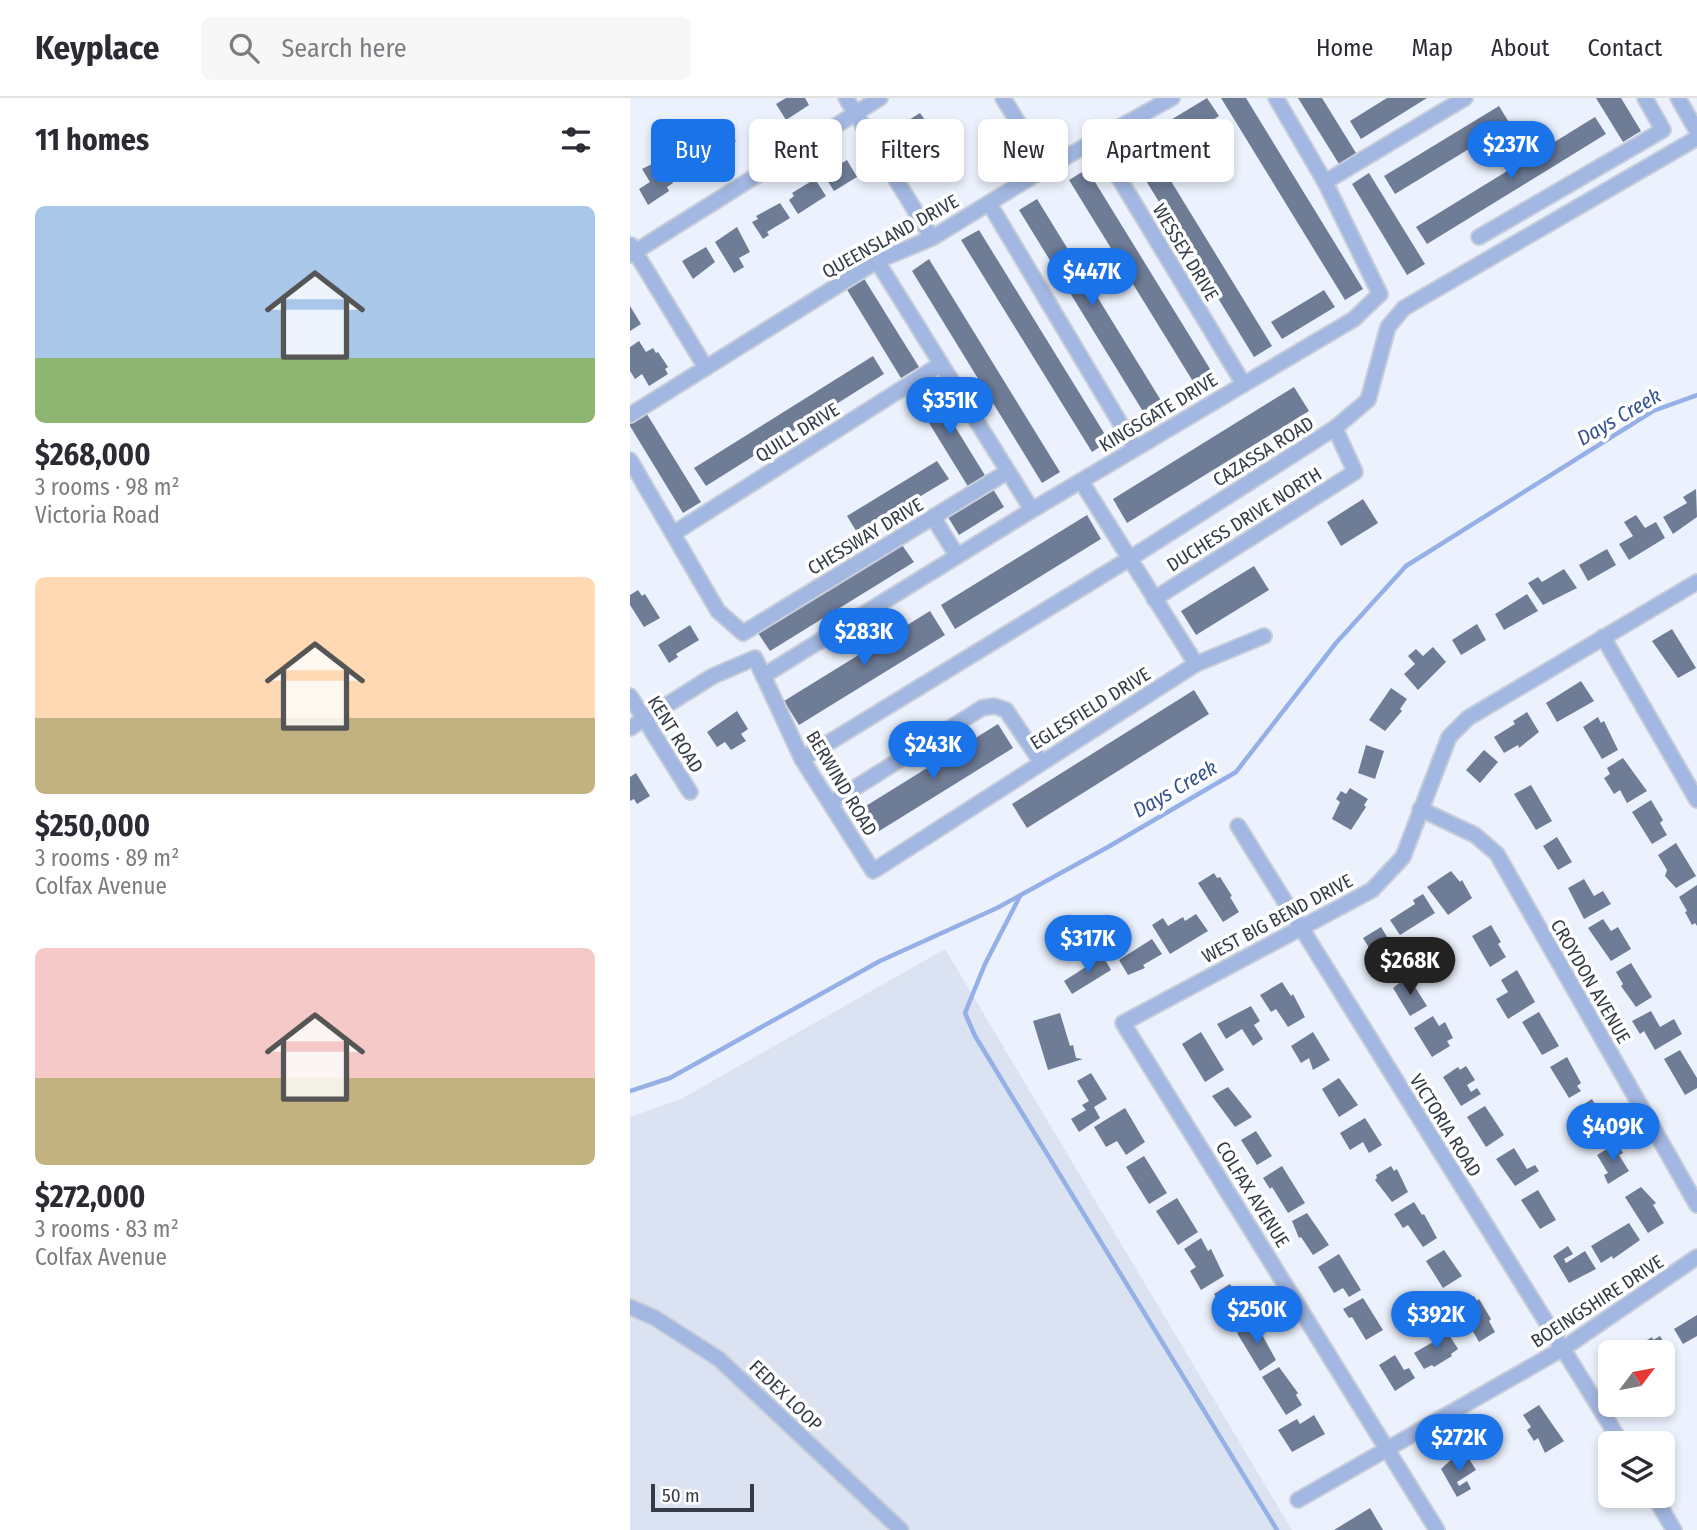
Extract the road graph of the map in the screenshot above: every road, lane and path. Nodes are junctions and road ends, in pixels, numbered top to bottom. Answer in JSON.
{"nodes":[{"id":1,"x":846,"y":98,"type":"edge"},
{"id":2,"x":880,"y":98,"type":"edge"},
{"id":3,"x":1003,"y":98,"type":"edge"},
{"id":4,"x":1172,"y":98,"type":"edge"},
{"id":5,"x":1276,"y":98,"type":"edge"},
{"id":6,"x":1465,"y":98,"type":"edge"},
{"id":7,"x":1645,"y":98,"type":"edge"},
{"id":8,"x":1678,"y":98,"type":"edge"},
{"id":9,"x":855,"y":113,"type":"junction"},
{"id":10,"x":1016,"y":119,"type":"edge"},
{"id":11,"x":1134,"y":119,"type":"edge"},
{"id":12,"x":1697,"y":131,"type":"edge"},
{"id":13,"x":1697,"y":138,"type":"edge"},
{"id":14,"x":1325,"y":181,"type":"junction"},
{"id":15,"x":1023,"y":182,"type":"edge"},
{"id":16,"x":1121,"y":182,"type":"edge"},
{"id":17,"x":989,"y":203,"type":"junction"},
{"id":18,"x":932,"y":237,"type":"junction"},
{"id":19,"x":1479,"y":237,"type":"dead end"},
{"id":20,"x":632,"y":250,"type":"edge"},
{"id":21,"x":877,"y":261,"type":"junction"},
{"id":22,"x":941,"y":364,"type":"junction"},
{"id":23,"x":706,"y":368,"type":"junction"},
{"id":24,"x":1243,"y":383,"type":"junction"},
{"id":25,"x":630,"y":415,"type":"edge"},
{"id":26,"x":1335,"y":428,"type":"junction"},
{"id":27,"x":1135,"y":448,"type":"junction"},
{"id":28,"x":630,"y":460,"type":"edge"},
{"id":29,"x":1007,"y":472,"type":"junction"},
{"id":30,"x":1081,"y":481,"type":"junction"},
{"id":31,"x":1031,"y":510,"type":"junction"},
{"id":32,"x":933,"y":517,"type":"junction"},
{"id":33,"x":674,"y":533,"type":"junction"},
{"id":34,"x":957,"y":556,"type":"junction"},
{"id":35,"x":1129,"y":559,"type":"junction"},
{"id":36,"x":1697,"y":582,"type":"edge"},
{"id":37,"x":1154,"y":599,"type":"junction"},
{"id":38,"x":1264,"y":636,"type":"dead end"},
{"id":39,"x":1603,"y":637,"type":"junction"},
{"id":40,"x":1196,"y":664,"type":"junction"},
{"id":41,"x":763,"y":676,"type":"junction"},
{"id":42,"x":630,"y":696,"type":"edge"},
{"id":43,"x":645,"y":719,"type":"junction"},
{"id":44,"x":630,"y":728,"type":"edge"},
{"id":45,"x":802,"y":759,"type":"junction"},
{"id":46,"x":1041,"y":762,"type":"junction"},
{"id":47,"x":690,"y":793,"type":"dead end"},
{"id":48,"x":1697,"y":800,"type":"edge"},
{"id":49,"x":831,"y":803,"type":"junction"},
{"id":50,"x":1420,"y":809,"type":"junction"},
{"id":51,"x":1238,"y":826,"type":"dead end"},
{"id":52,"x":873,"y":871,"type":"joint"},
{"id":53,"x":1300,"y":927,"type":"junction"},
{"id":54,"x":1123,"y":1023,"type":"joint"},
{"id":55,"x":1697,"y":1205,"type":"edge"},
{"id":56,"x":1697,"y":1257,"type":"edge"},
{"id":57,"x":630,"y":1307,"type":"edge"},
{"id":58,"x":1564,"y":1348,"type":"junction"},
{"id":59,"x":1614,"y":1431,"type":"edge"},
{"id":60,"x":1388,"y":1448,"type":"junction"},
{"id":61,"x":1298,"y":1500,"type":"dead end"},
{"id":62,"x":1661,"y":1508,"type":"edge"},
{"id":63,"x":901,"y":1530,"type":"edge"},
{"id":64,"x":1437,"y":1530,"type":"edge"},
{"id":65,"x":1674,"y":1530,"type":"edge"}],
"edges":[{"from":1,"to":9,"type":"street"},
{"from":2,"to":9,"type":"street"},
{"from":3,"to":10,"type":"street"},
{"from":4,"to":11,"type":"street","name":"QUEENSLAND DRIVE"},
{"from":5,"to":14,"type":"street","name":"KINGSGATE DRIVE"},
{"from":6,"to":14,"type":"street"},
{"from":7,"to":19,"type":"street"},
{"from":8,"to":12,"type":"street"},
{"from":9,"to":18,"type":"street"},
{"from":9,"to":20,"type":"street"},
{"from":13,"to":26,"type":"street","name":"CAZASSA ROAD"},
{"from":14,"to":24,"type":"street","name":"KINGSGATE DRIVE"},
{"from":15,"to":17,"type":"street","name":"QUEENSLAND DRIVE"},
{"from":16,"to":24,"type":"street","name":"WESSEX DRIVE"},
{"from":17,"to":18,"type":"street","name":"QUEENSLAND DRIVE"},
{"from":17,"to":27,"type":"street"},
{"from":18,"to":21,"type":"street","name":"QUEENSLAND DRIVE"},
{"from":20,"to":23,"type":"street"},
{"from":21,"to":22,"type":"street"},
{"from":21,"to":23,"type":"street","name":"QUEENSLAND DRIVE"},
{"from":22,"to":29,"type":"street"},
{"from":22,"to":33,"type":"street","name":"QUILL DRIVE"},
{"from":23,"to":25,"type":"street","name":"QUEENSLAND DRIVE"},
{"from":24,"to":27,"type":"street","name":"KINGSGATE DRIVE"},
{"from":26,"to":35,"type":"street","name":"CAZASSA ROAD"},
{"from":26,"to":37,"type":"street","name":"DUCHESS DRIVE NORTH"},
{"from":27,"to":30,"type":"street","name":"KINGSGATE DRIVE"},
{"from":28,"to":33,"type":"street"},
{"from":29,"to":31,"type":"street"},
{"from":29,"to":32,"type":"street","name":"CHESSWAY DRIVE"},
{"from":30,"to":31,"type":"street","name":"KINGSGATE DRIVE"},
{"from":30,"to":35,"type":"street"},
{"from":31,"to":34,"type":"street","name":"KINGSGATE DRIVE"},
{"from":32,"to":33,"type":"street","name":"CHESSWAY DRIVE"},
{"from":32,"to":34,"type":"street"},
{"from":34,"to":41,"type":"street","name":"KINGSGATE DRIVE"},
{"from":35,"to":37,"type":"street"},
{"from":35,"to":45,"type":"street","name":"CAZASSA ROAD"},
{"from":36,"to":39,"type":"street","name":"WEST BIG BEND DRIVE"},
{"from":37,"to":40,"type":"street"},
{"from":38,"to":40,"type":"street","name":"EGLESFIELD DRIVE"},
{"from":39,"to":48,"type":"street"},
{"from":39,"to":50,"type":"street","name":"WEST BIG BEND DRIVE"},
{"from":40,"to":46,"type":"street","name":"EGLESFIELD DRIVE"},
{"from":41,"to":43,"type":"street"},
{"from":41,"to":45,"type":"street","name":"BERWIND ROAD"},
{"from":42,"to":43,"type":"street","name":"KENT ROAD"},
{"from":43,"to":44,"type":"street"},
{"from":43,"to":47,"type":"street","name":"KENT ROAD"},
{"from":45,"to":49,"type":"street","name":"BERWIND ROAD"},
{"from":46,"to":49,"type":"street"},
{"from":46,"to":52,"type":"street","name":"EGLESFIELD DRIVE"},
{"from":49,"to":52,"type":"street","name":"BERWIND ROAD"},
{"from":50,"to":53,"type":"street","name":"WEST BIG BEND DRIVE"},
{"from":50,"to":55,"type":"street","name":"CROYDON AVENUE"},
{"from":51,"to":53,"type":"street","name":"VICTORIA ROAD"},
{"from":53,"to":54,"type":"street","name":"WEST BIG BEND DRIVE"},
{"from":53,"to":58,"type":"street","name":"VICTORIA ROAD"},
{"from":54,"to":60,"type":"street","name":"COLFAX AVENUE"},
{"from":56,"to":58,"type":"street","name":"BOEINGSHIRE DRIVE"},
{"from":57,"to":63,"type":"street","name":"FEDEX LOOP"},
{"from":58,"to":59,"type":"street","name":"VICTORIA ROAD"},
{"from":58,"to":60,"type":"street","name":"BOEINGSHIRE DRIVE"},
{"from":60,"to":61,"type":"street","name":"BOEINGSHIRE DRIVE"},
{"from":60,"to":64,"type":"street","name":"COLFAX AVENUE"},
{"from":62,"to":65,"type":"street"}]}
